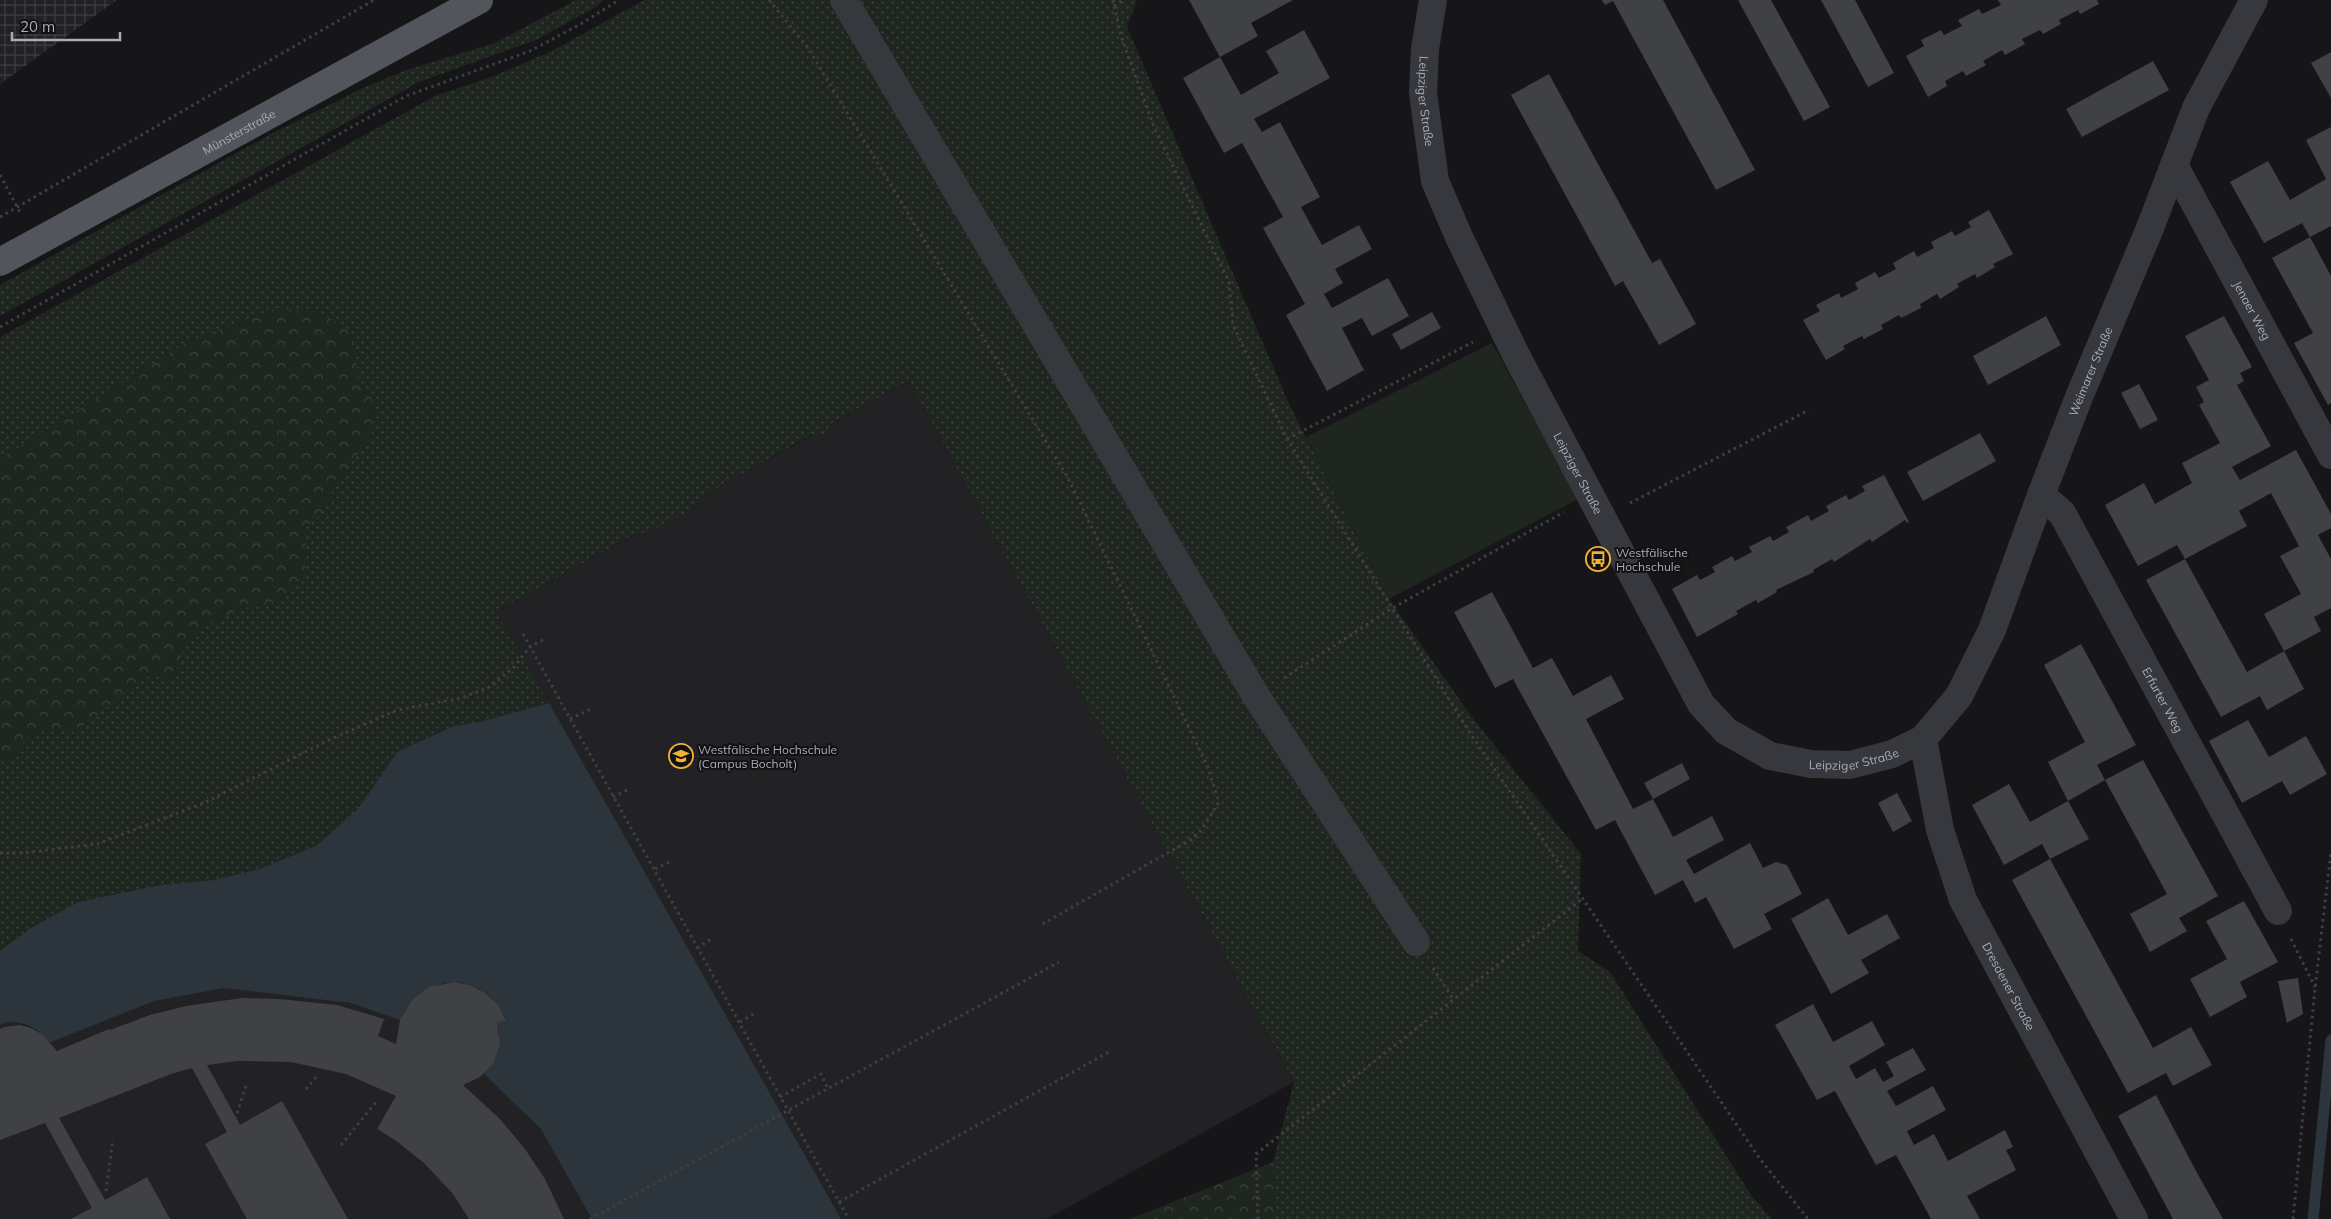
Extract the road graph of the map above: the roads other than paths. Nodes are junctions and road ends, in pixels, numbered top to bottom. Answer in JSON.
{"nodes":[{"id":1,"x":479,"y":0,"type":"edge"},
{"id":2,"x":844,"y":0,"type":"edge"},
{"id":3,"x":1433,"y":0,"type":"edge"},
{"id":4,"x":2254,"y":0,"type":"edge"},
{"id":5,"x":2174,"y":165,"type":"junction"},
{"id":6,"x":0,"y":262,"type":"edge"},
{"id":7,"x":2331,"y":455,"type":"edge"},
{"id":8,"x":2041,"y":495,"type":"junction"},
{"id":9,"x":1923,"y":739,"type":"junction"},
{"id":10,"x":2278,"y":911,"type":"road end"},
{"id":11,"x":1416,"y":942,"type":"dead end"},
{"id":12,"x":2134,"y":1219,"type":"edge"}],
"edges":[{"from":1,"to":6,"type":"main road","name":"Münsterstraße"},
{"from":2,"to":11,"type":"street"},
{"from":3,"to":9,"type":"street","name":"Leipziger Straße"},
{"from":4,"to":5,"type":"street","name":"Weimarer Straße"},
{"from":5,"to":7,"type":"street","name":"Jenaer Weg"},
{"from":5,"to":8,"type":"street","name":"Weimarer Straße"},
{"from":8,"to":9,"type":"street","name":"Weimarer Straße"},
{"from":8,"to":10,"type":"street","name":"Erfurter Weg"},
{"from":9,"to":12,"type":"street","name":"Dresdener Straße"}]}
